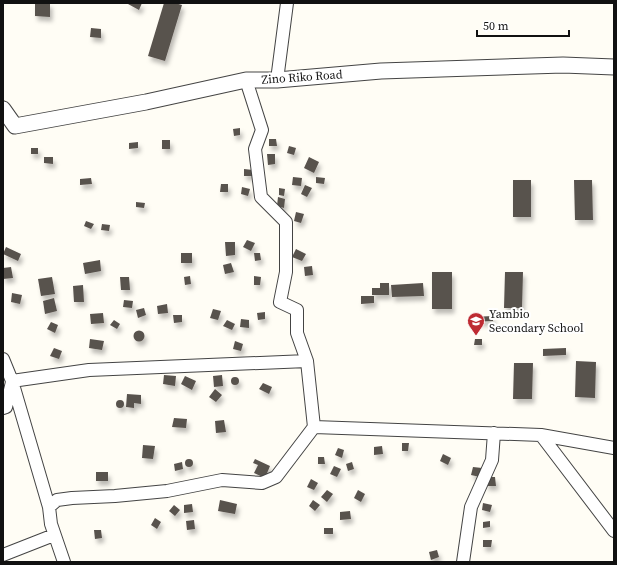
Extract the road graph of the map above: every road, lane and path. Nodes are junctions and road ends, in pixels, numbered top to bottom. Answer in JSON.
{"nodes":[{"id":1,"x":287,"y":3,"type":"edge"},
{"id":2,"x":614,"y":67,"type":"edge"},
{"id":3,"x":246,"y":80,"type":"junction"},
{"id":4,"x":277,"y":80,"type":"junction"},
{"id":5,"x":3,"y":109,"type":"edge"},
{"id":6,"x":3,"y":359,"type":"edge"},
{"id":7,"x":307,"y":361,"type":"junction"},
{"id":8,"x":12,"y":381,"type":"junction"},
{"id":9,"x":3,"y":408,"type":"edge"},
{"id":10,"x":314,"y":427,"type":"junction"},
{"id":11,"x":494,"y":433,"type":"junction"},
{"id":12,"x":541,"y":435,"type":"junction"},
{"id":13,"x":614,"y":448,"type":"edge"},
{"id":14,"x":49,"y":507,"type":"junction"},
{"id":15,"x":614,"y":531,"type":"edge"},
{"id":16,"x":54,"y":535,"type":"junction"},
{"id":17,"x":3,"y":555,"type":"edge"},
{"id":18,"x":64,"y":562,"type":"edge"},
{"id":19,"x":463,"y":562,"type":"edge"}],
"edges":[{"from":1,"to":4,"type":"street"},
{"from":2,"to":4,"type":"street","name":"Zino Riko Road"},
{"from":3,"to":4,"type":"street","name":"Zino Riko Road"},
{"from":3,"to":5,"type":"street","name":"Zino Riko Road"},
{"from":3,"to":7,"type":"street"},
{"from":6,"to":8,"type":"street"},
{"from":7,"to":8,"type":"street"},
{"from":7,"to":10,"type":"street"},
{"from":8,"to":9,"type":"street"},
{"from":8,"to":14,"type":"street"},
{"from":10,"to":11,"type":"street"},
{"from":10,"to":14,"type":"street"},
{"from":11,"to":12,"type":"street"},
{"from":11,"to":19,"type":"street"},
{"from":12,"to":13,"type":"street"},
{"from":12,"to":15,"type":"street"},
{"from":14,"to":16,"type":"street"},
{"from":16,"to":17,"type":"street"},
{"from":16,"to":18,"type":"street"}]}
